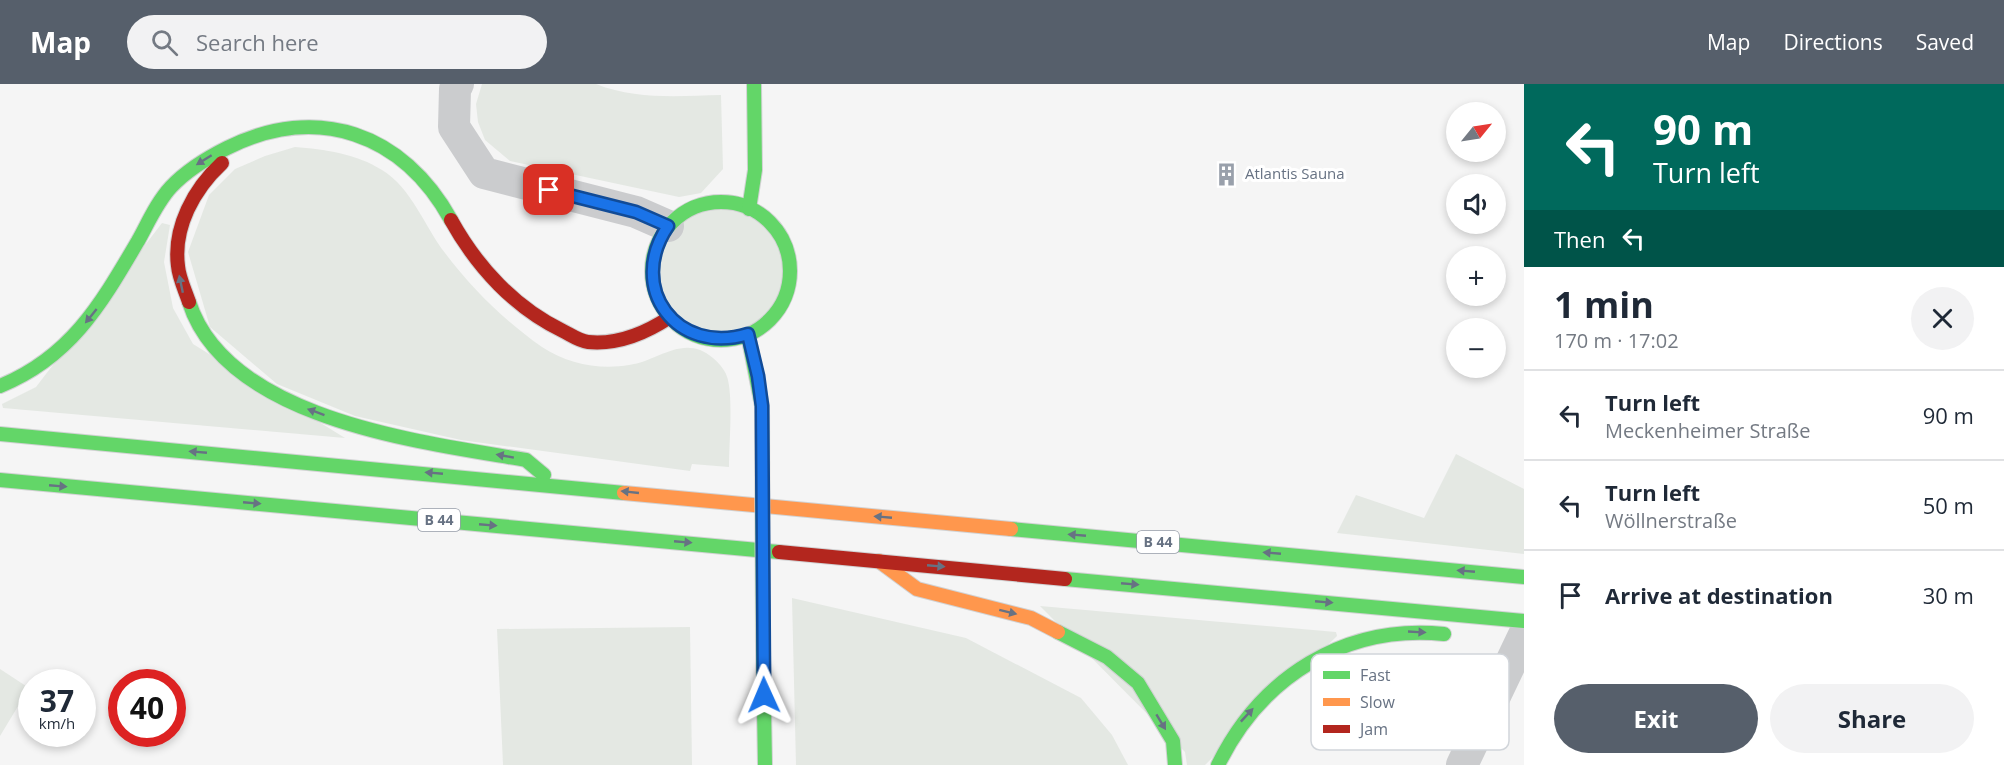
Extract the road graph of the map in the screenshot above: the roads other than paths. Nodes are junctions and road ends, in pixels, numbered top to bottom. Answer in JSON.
{"nodes":[{"id":1,"x":458,"y":84,"type":"edge"},
{"id":2,"x":754,"y":84,"type":"edge"},
{"id":3,"x":257,"y":135,"type":"junction"},
{"id":4,"x":749,"y":208,"type":"junction"},
{"id":5,"x":668,"y":226,"type":"junction"},
{"id":6,"x":670,"y":317,"type":"junction"},
{"id":7,"x":748,"y":334,"type":"junction"},
{"id":8,"x":0,"y":386,"type":"edge"},
{"id":9,"x":0,"y":434,"type":"edge"},
{"id":10,"x":0,"y":480,"type":"edge"},
{"id":11,"x":555,"y":484,"type":"junction"},
{"id":12,"x":878,"y":560,"type":"junction"},
{"id":13,"x":1524,"y":576,"type":"edge"},
{"id":14,"x":1524,"y":621,"type":"edge"},
{"id":15,"x":1463,"y":635,"type":"dead end"},
{"id":16,"x":1516,"y":640,"type":"edge"},
{"id":17,"x":1327,"y":654,"type":"edge"},
{"id":18,"x":1509,"y":656,"type":"edge"},
{"id":19,"x":1311,"y":660,"type":"edge"},
{"id":20,"x":1468,"y":750,"type":"edge"},
{"id":21,"x":765,"y":765,"type":"edge"},
{"id":22,"x":1175,"y":765,"type":"edge"},
{"id":23,"x":1218,"y":765,"type":"edge"},
{"id":24,"x":1462,"y":765,"type":"edge"}],
"edges":[{"from":1,"to":5,"type":"street"},
{"from":2,"to":4,"type":"main road"},
{"from":3,"to":6,"type":"main road"},
{"from":3,"to":8,"type":"main road","one_way":true},
{"from":11,"to":3,"type":"main road","one_way":true},
{"from":4,"to":5,"type":"main road"},
{"from":4,"to":7,"type":"main road"},
{"from":5,"to":6,"type":"main road"},
{"from":6,"to":7,"type":"main road"},
{"from":7,"to":21,"type":"main road","bridge":true},
{"from":11,"to":9,"type":"main road","number":"B 44","one_way":true},
{"from":10,"to":12,"type":"main road","number":"B 44","one_way":true},
{"from":13,"to":11,"type":"main road","number":"B 44","one_way":true},
{"from":12,"to":14,"type":"main road","number":"B 44","one_way":true},
{"from":12,"to":22,"type":"main road","one_way":true},
{"from":17,"to":15,"type":"main road","one_way":true},
{"from":16,"to":18,"type":"street"},
{"from":23,"to":19,"type":"main road","one_way":true},
{"from":20,"to":24,"type":"street"}]}
